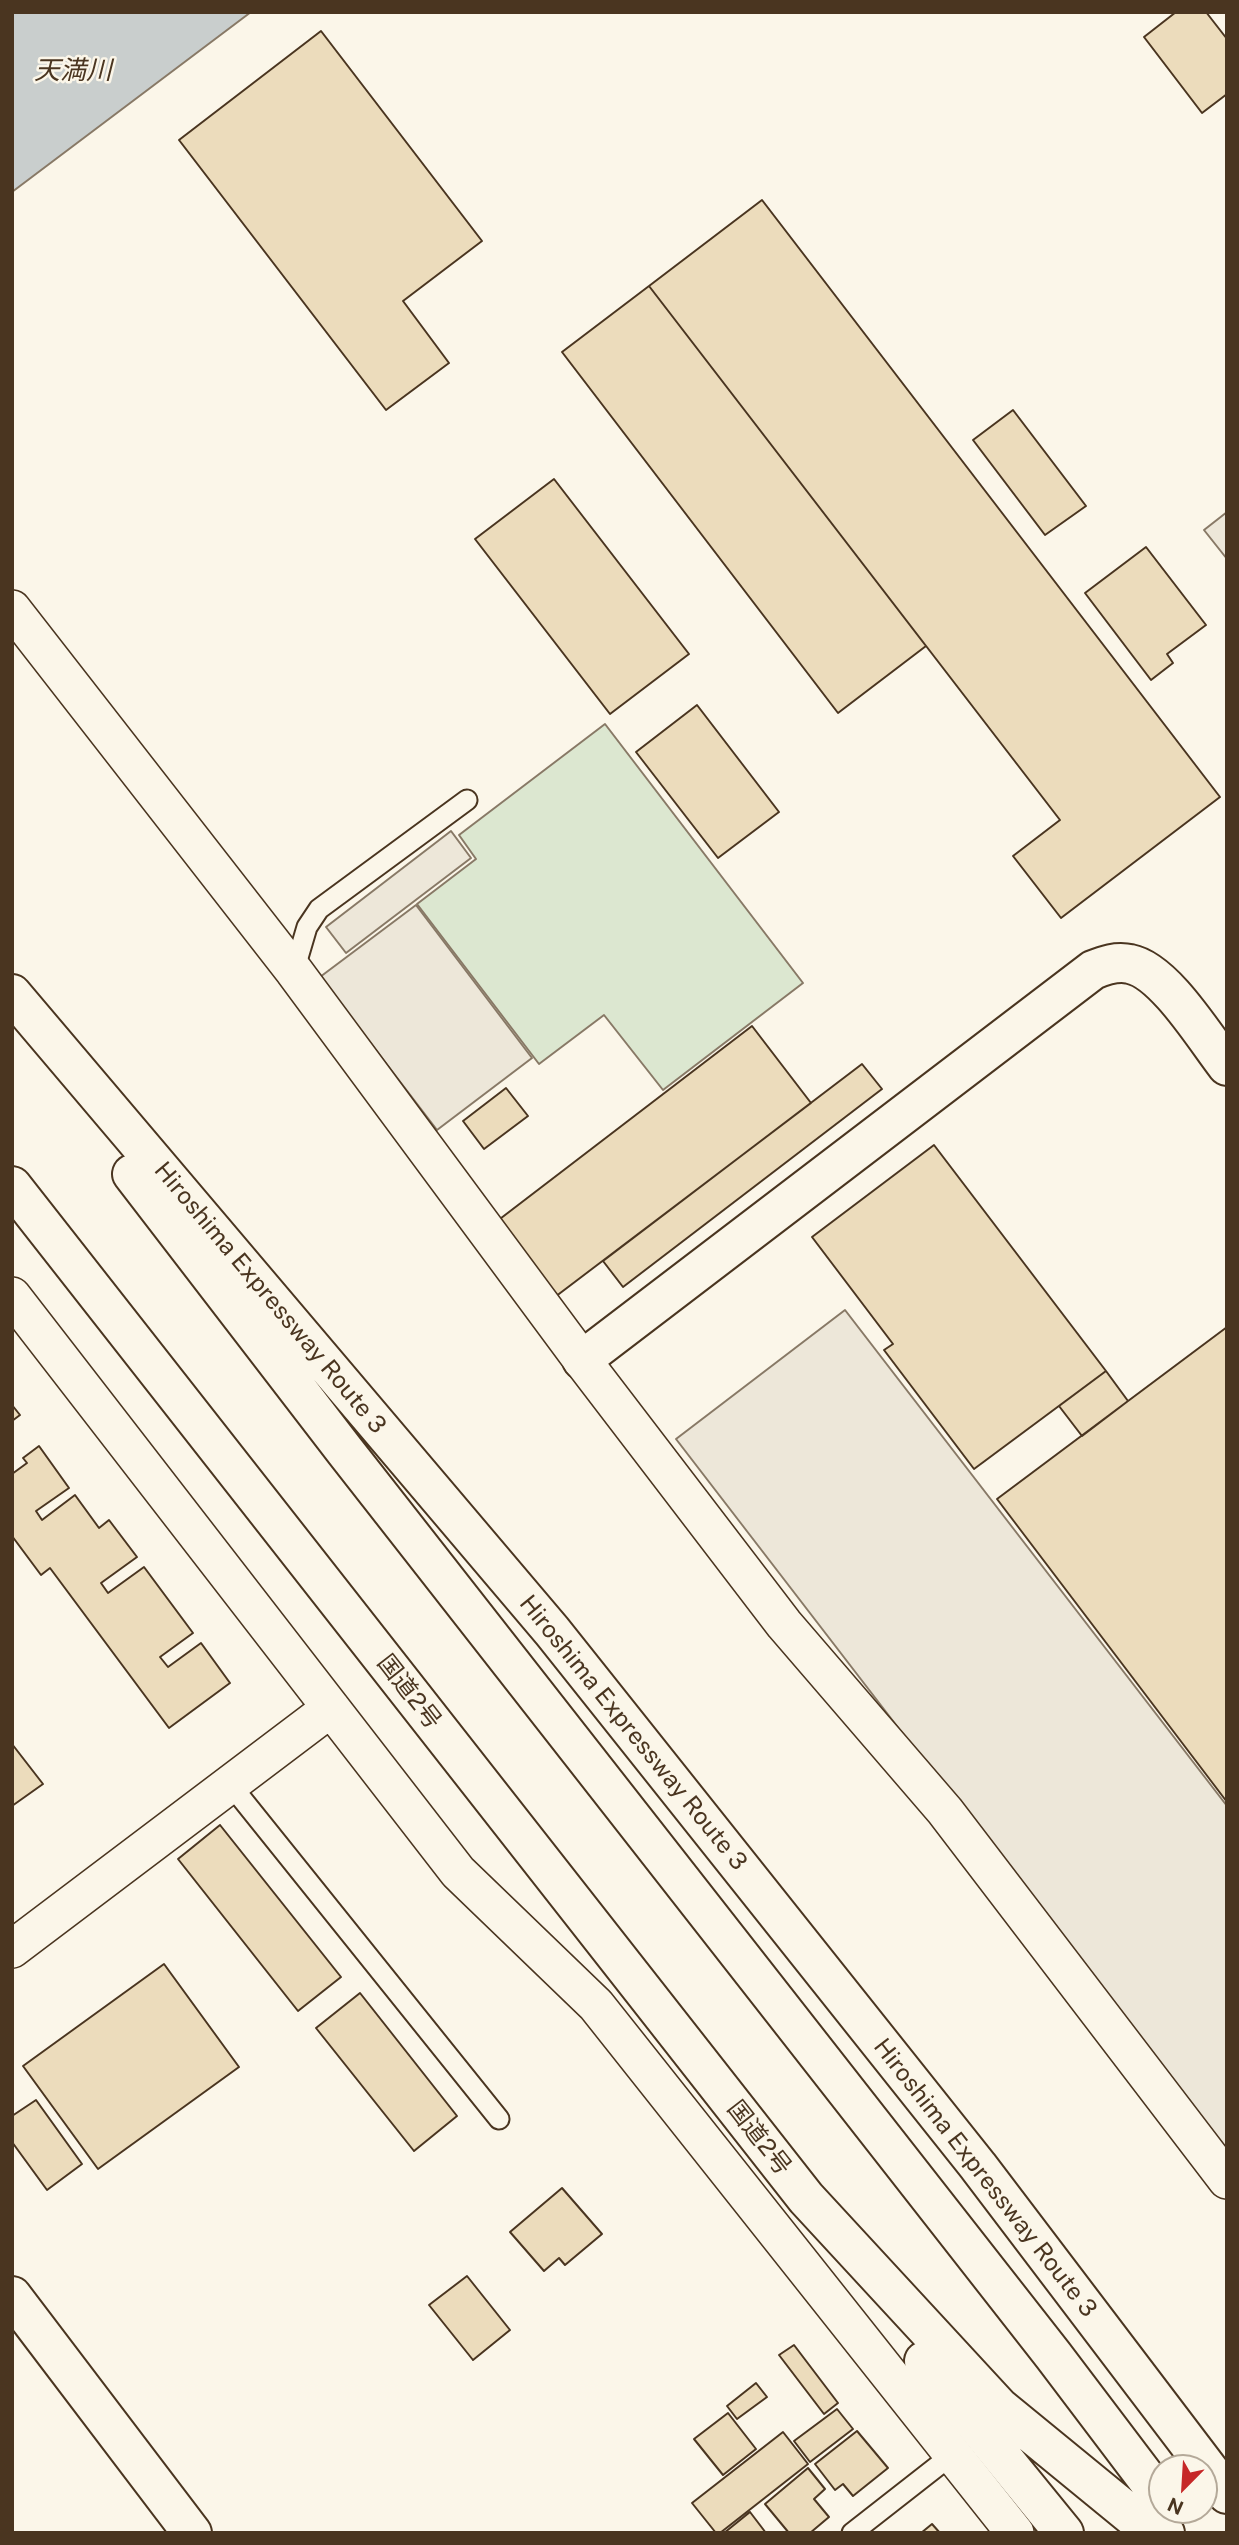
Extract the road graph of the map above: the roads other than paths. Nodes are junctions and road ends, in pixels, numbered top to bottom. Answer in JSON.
{"nodes":[{"id":1,"x":12,"y":609,"type":"edge"},
{"id":2,"x":467,"y":800,"type":"dead end"},
{"id":3,"x":294,"y":971,"type":"junction"},
{"id":4,"x":12,"y":994,"type":"edge"},
{"id":5,"x":12,"y":1017,"type":"edge"},
{"id":6,"x":1227,"y":1066,"type":"edge"},
{"id":7,"x":12,"y":1186,"type":"edge"},
{"id":8,"x":12,"y":1296,"type":"edge"},
{"id":9,"x":582,"y":1360,"type":"junction"},
{"id":10,"x":331,"y":1708,"type":"junction"},
{"id":11,"x":230,"y":1784,"type":"junction"},
{"id":12,"x":12,"y":1949,"type":"edge"},
{"id":13,"x":499,"y":2119,"type":"dead end"},
{"id":14,"x":1227,"y":2180,"type":"edge"},
{"id":15,"x":806,"y":2197,"type":"junction"},
{"id":16,"x":12,"y":2297,"type":"edge"},
{"id":17,"x":953,"y":2454,"type":"junction"},
{"id":18,"x":1148,"y":2481,"type":"edge"},
{"id":19,"x":1227,"y":2494,"type":"edge"},
{"id":20,"x":192,"y":2533,"type":"edge"},
{"id":21,"x":852,"y":2533,"type":"edge"},
{"id":22,"x":1016,"y":2533,"type":"edge"},
{"id":23,"x":1063,"y":2533,"type":"edge"},
{"id":24,"x":1165,"y":2533,"type":"edge"}],
"edges":[{"from":1,"to":3,"type":"street"},
{"from":2,"to":3,"type":"lane"},
{"from":3,"to":9,"type":"street"},
{"from":4,"to":19,"type":"main road","name":"Hiroshima Expressway Route 3"},
{"from":5,"to":18,"type":"main road","name":"Hiroshima Expressway Route 3"},
{"from":6,"to":9,"type":"main road"},
{"from":7,"to":15,"type":"main road","name":"国道2号"},
{"from":8,"to":10,"type":"street"},
{"from":9,"to":14,"type":"street"},
{"from":10,"to":11,"type":"street"},
{"from":10,"to":17,"type":"street"},
{"from":11,"to":12,"type":"street"},
{"from":11,"to":13,"type":"lane"},
{"from":15,"to":23,"type":"main road","name":"国道2号"},
{"from":15,"to":24,"type":"main road","name":"国道2号"},
{"from":16,"to":20,"type":"main road"},
{"from":17,"to":21,"type":"lane"},
{"from":17,"to":22,"type":"street"}]}
